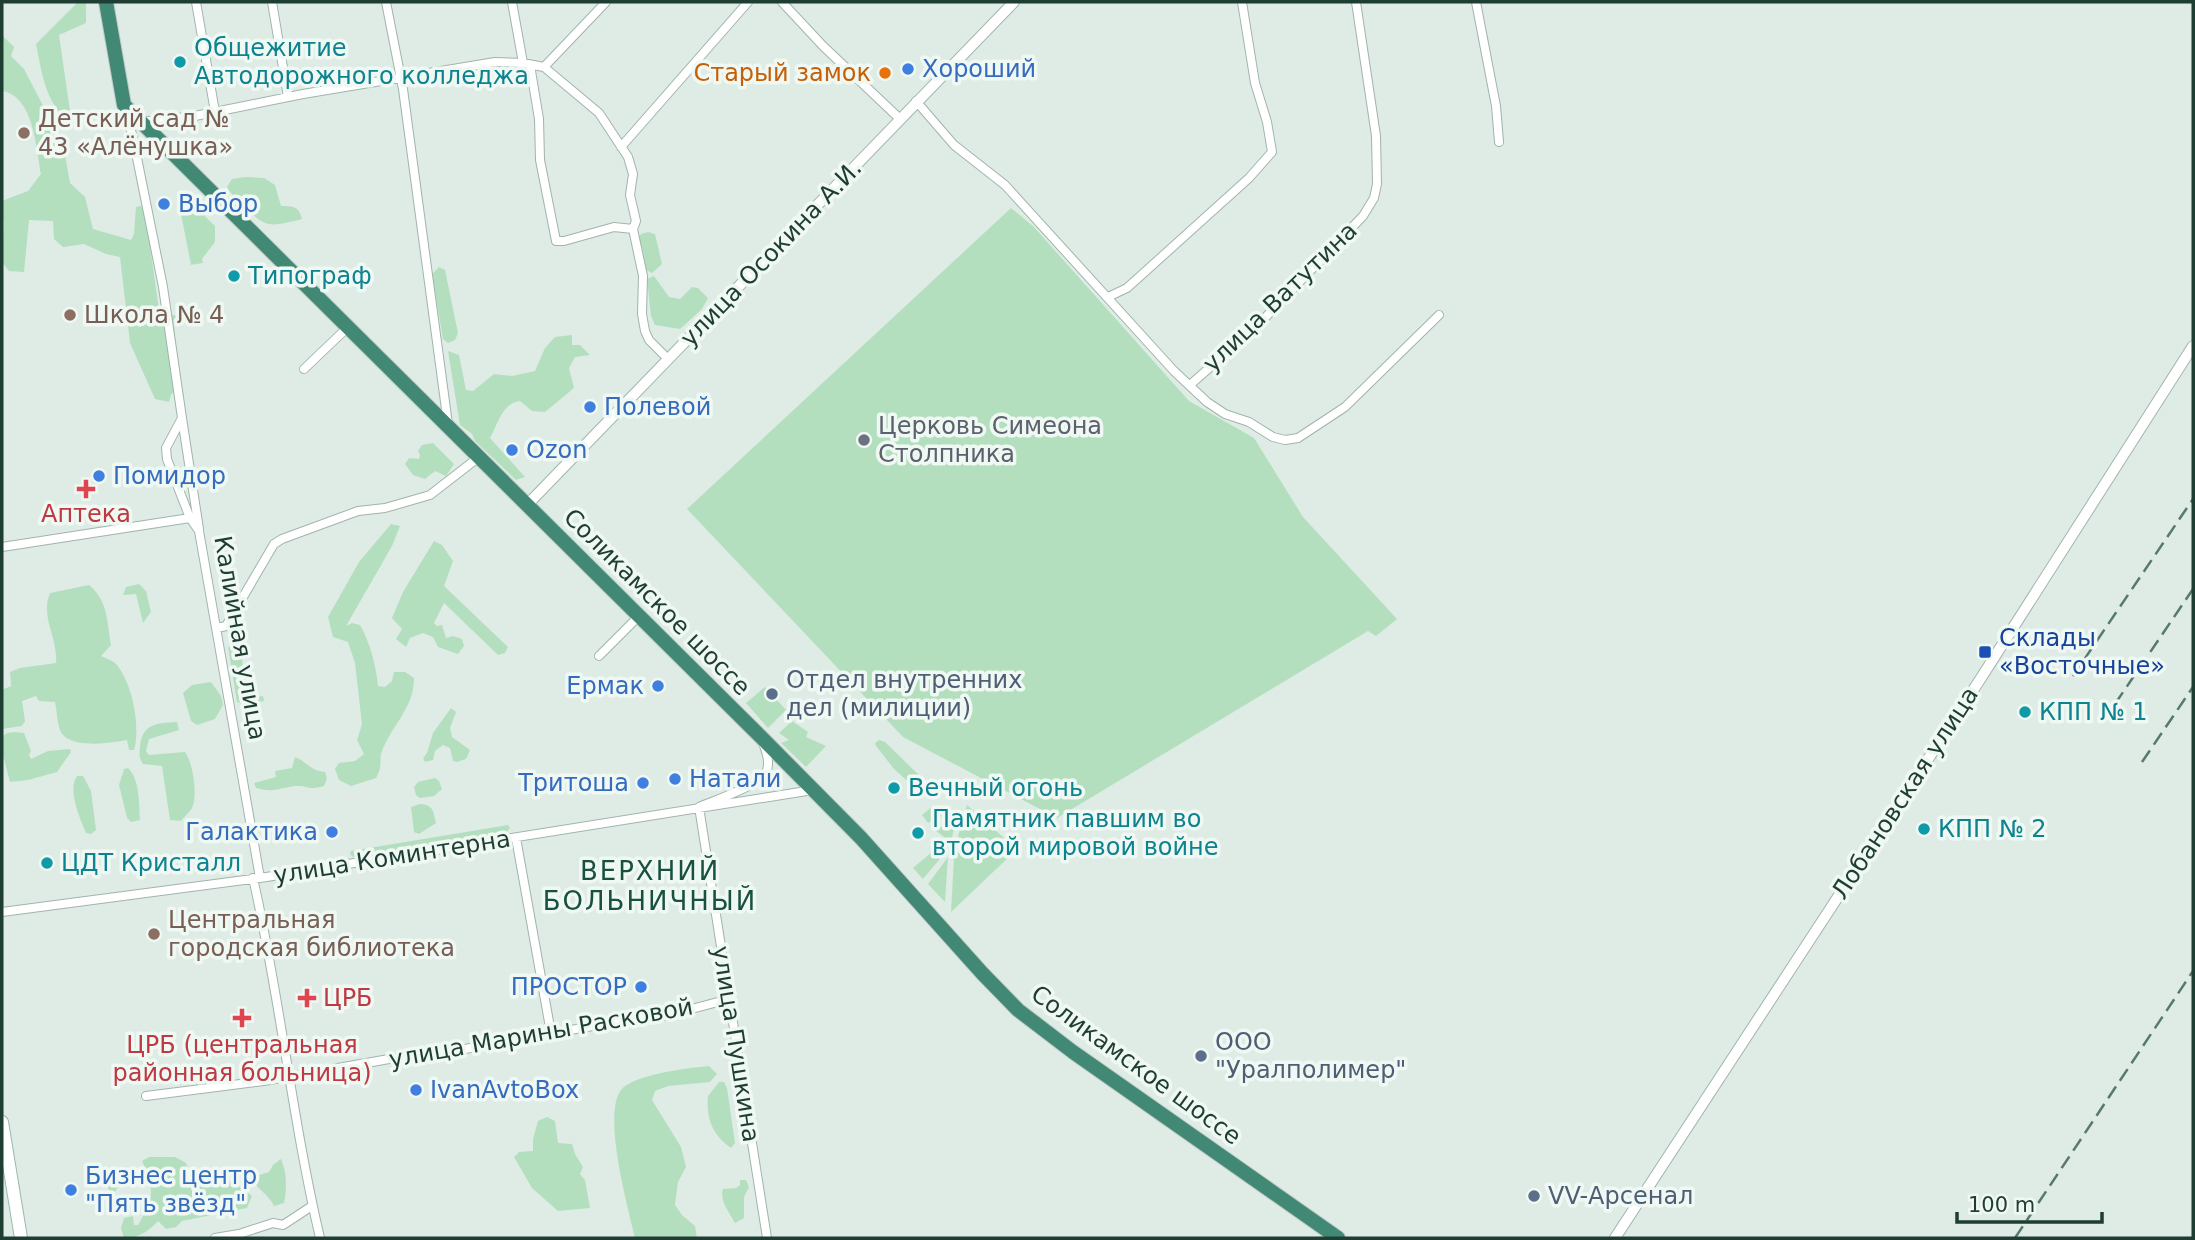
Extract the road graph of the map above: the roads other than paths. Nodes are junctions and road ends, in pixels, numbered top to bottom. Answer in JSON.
{"nodes":[{"id":1,"x":106,"y":2,"type":"edge"},
{"id":2,"x":196,"y":2,"type":"edge"},
{"id":3,"x":272,"y":2,"type":"edge"},
{"id":4,"x":386,"y":2,"type":"edge"},
{"id":5,"x":512,"y":2,"type":"edge"},
{"id":6,"x":606,"y":2,"type":"edge"},
{"id":7,"x":748,"y":2,"type":"edge"},
{"id":8,"x":782,"y":2,"type":"edge"},
{"id":9,"x":1014,"y":2,"type":"edge"},
{"id":10,"x":1242,"y":2,"type":"edge"},
{"id":11,"x":1356,"y":2,"type":"edge"},
{"id":12,"x":1476,"y":2,"type":"edge"},
{"id":13,"x":526,"y":64,"type":"junction"},
{"id":14,"x":544,"y":67,"type":"junction"},
{"id":15,"x":400,"y":78,"type":"junction"},
{"id":16,"x":288,"y":97,"type":"junction"},
{"id":17,"x":916,"y":101,"type":"junction"},
{"id":18,"x":124,"y":105,"type":"junction"},
{"id":19,"x":215,"y":112,"type":"junction"},
{"id":20,"x":900,"y":119,"type":"junction"},
{"id":21,"x":141,"y":122,"type":"junction"},
{"id":22,"x":1499,"y":142,"type":"dead end"},
{"id":23,"x":621,"y":147,"type":"junction"},
{"id":24,"x":633,"y":229,"type":"junction"},
{"id":25,"x":1108,"y":297,"type":"junction"},
{"id":26,"x":1439,"y":315,"type":"dead end"},
{"id":27,"x":348,"y":327,"type":"junction"},
{"id":28,"x":2193,"y":346,"type":"edge"},
{"id":29,"x":668,"y":359,"type":"junction"},
{"id":30,"x":304,"y":369,"type":"dead end"},
{"id":31,"x":1191,"y":384,"type":"junction"},
{"id":32,"x":182,"y":418,"type":"junction"},
{"id":33,"x":448,"y":427,"type":"junction"},
{"id":34,"x":479,"y":457,"type":"junction"},
{"id":35,"x":527,"y":505,"type":"junction"},
{"id":36,"x":190,"y":517,"type":"junction"},
{"id":37,"x":200,"y":531,"type":"junction"},
{"id":38,"x":2,"y":547,"type":"edge"},
{"id":39,"x":638,"y":617,"type":"junction"},
{"id":40,"x":216,"y":628,"type":"junction"},
{"id":41,"x":599,"y":656,"type":"dead end"},
{"id":42,"x":761,"y":737,"type":"junction"},
{"id":43,"x":813,"y":790,"type":"junction"},
{"id":44,"x":699,"y":807,"type":"junction"},
{"id":45,"x":516,"y":838,"type":"junction"},
{"id":46,"x":257,"y":878,"type":"junction"},
{"id":47,"x":2,"y":912,"type":"edge"},
{"id":48,"x":729,"y":999,"type":"junction"},
{"id":49,"x":551,"y":1033,"type":"junction"},
{"id":50,"x":288,"y":1077,"type":"junction"},
{"id":51,"x":146,"y":1096,"type":"dead end"},
{"id":52,"x":2,"y":1122,"type":"edge"},
{"id":53,"x":312,"y":1206,"type":"junction"},
{"id":54,"x":21,"y":1238,"type":"edge"},
{"id":55,"x":215,"y":1238,"type":"edge"},
{"id":56,"x":320,"y":1238,"type":"edge"},
{"id":57,"x":767,"y":1238,"type":"edge"},
{"id":58,"x":1338,"y":1238,"type":"edge"},
{"id":59,"x":1615,"y":1238,"type":"edge"}],
"edges":[{"from":1,"to":18,"type":"highway"},
{"from":2,"to":19,"type":"street"},
{"from":3,"to":16,"type":"street"},
{"from":4,"to":15,"type":"street"},
{"from":5,"to":13,"type":"street"},
{"from":6,"to":14,"type":"street"},
{"from":7,"to":23,"type":"street"},
{"from":8,"to":20,"type":"street"},
{"from":9,"to":17,"type":"street","name":"улица Осокина А.И."},
{"from":10,"to":25,"type":"street"},
{"from":11,"to":31,"type":"street","name":"улица Ватутина"},
{"from":12,"to":22,"type":"street"},
{"from":13,"to":14,"type":"street"},
{"from":13,"to":15,"type":"street"},
{"from":13,"to":24,"type":"street"},
{"from":14,"to":23,"type":"street"},
{"from":15,"to":16,"type":"street"},
{"from":15,"to":33,"type":"street"},
{"from":16,"to":19,"type":"street"},
{"from":17,"to":20,"type":"street","name":"улица Осокина А.И."},
{"from":17,"to":25,"type":"street"},
{"from":18,"to":21,"type":"highway","name":"Соликамское шоссе"},
{"from":18,"to":32,"type":"street"},
{"from":19,"to":21,"type":"street"},
{"from":20,"to":29,"type":"street","name":"улица Осокина А.И."},
{"from":21,"to":27,"type":"highway","name":"Соликамское шоссе"},
{"from":23,"to":24,"type":"street"},
{"from":24,"to":29,"type":"street"},
{"from":25,"to":31,"type":"street"},
{"from":26,"to":31,"type":"street"},
{"from":27,"to":30,"type":"street"},
{"from":27,"to":33,"type":"highway","name":"Соликамское шоссе"},
{"from":28,"to":59,"type":"street","name":"Лобановская улица"},
{"from":29,"to":35,"type":"street","name":"улица Осокина А.И."},
{"from":32,"to":36,"type":"street","name":"Калийная улица"},
{"from":32,"to":37,"type":"street"},
{"from":33,"to":34,"type":"highway","name":"Соликамское шоссе"},
{"from":34,"to":35,"type":"highway","name":"Соликамское шоссе"},
{"from":34,"to":40,"type":"street"},
{"from":35,"to":39,"type":"highway","name":"Соликамское шоссе"},
{"from":36,"to":37,"type":"street","name":"Калийная улица"},
{"from":36,"to":38,"type":"street"},
{"from":37,"to":40,"type":"street","name":"Калийная улица"},
{"from":39,"to":41,"type":"street"},
{"from":39,"to":42,"type":"highway","name":"Соликамское шоссе"},
{"from":40,"to":46,"type":"street","name":"Калийная улица"},
{"from":42,"to":43,"type":"highway","name":"Соликамское шоссе"},
{"from":42,"to":44,"type":"street","name":"улица Коминтерна"},
{"from":43,"to":44,"type":"street","name":"улица Коминтерна"},
{"from":43,"to":58,"type":"highway","name":"Соликамское шоссе"},
{"from":44,"to":45,"type":"street","name":"улица Коминтерна"},
{"from":44,"to":48,"type":"street","name":"улица Пушкина"},
{"from":45,"to":46,"type":"street","name":"улица Коминтерна"},
{"from":45,"to":49,"type":"street"},
{"from":46,"to":47,"type":"street","name":"улица Коминтерна"},
{"from":46,"to":50,"type":"street","name":"Калийная улица"},
{"from":48,"to":49,"type":"street","name":"улица Марины Расковой"},
{"from":48,"to":57,"type":"street","name":"улица Пушкина"},
{"from":49,"to":50,"type":"street","name":"улица Марины Расковой"},
{"from":50,"to":51,"type":"street","name":"улица Марины Расковой"},
{"from":50,"to":53,"type":"street","name":"Калийная улица"},
{"from":52,"to":54,"type":"main road"},
{"from":53,"to":55,"type":"street"},
{"from":53,"to":56,"type":"street","name":"Калийная улица"}]}
